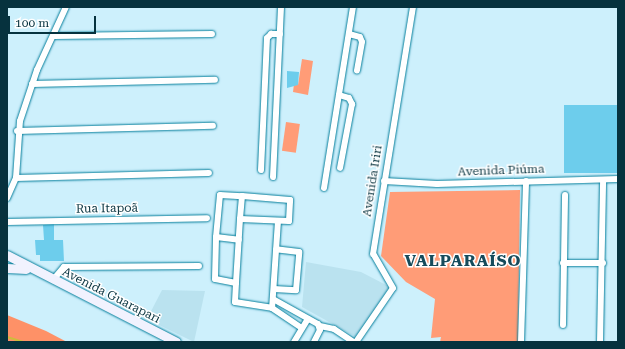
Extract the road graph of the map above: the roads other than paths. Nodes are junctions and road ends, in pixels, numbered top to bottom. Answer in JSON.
{"nodes":[{"id":1,"x":281,"y":7,"type":"edge"},
{"id":2,"x":353,"y":7,"type":"edge"},
{"id":3,"x":413,"y":7,"type":"edge"},
{"id":4,"x":65,"y":8,"type":"edge"},
{"id":5,"x":212,"y":34,"type":"dead end"},
{"id":6,"x":280,"y":34,"type":"junction"},
{"id":7,"x":349,"y":34,"type":"junction"},
{"id":8,"x":54,"y":36,"type":"junction"},
{"id":9,"x":357,"y":71,"type":"dead end"},
{"id":10,"x":215,"y":80,"type":"dead end"},
{"id":11,"x":32,"y":84,"type":"junction"},
{"id":12,"x":339,"y":95,"type":"junction"},
{"id":13,"x":213,"y":126,"type":"dead end"},
{"id":14,"x":17,"y":131,"type":"junction"},
{"id":15,"x":340,"y":168,"type":"dead end"},
{"id":16,"x":261,"y":170,"type":"dead end"},
{"id":17,"x":209,"y":173,"type":"dead end"},
{"id":18,"x":273,"y":177,"type":"dead end"},
{"id":19,"x":16,"y":178,"type":"junction"},
{"id":20,"x":618,"y":179,"type":"edge"},
{"id":21,"x":603,"y":180,"type":"junction"},
{"id":22,"x":384,"y":181,"type":"junction"},
{"id":23,"x":526,"y":181,"type":"junction"},
{"id":24,"x":324,"y":188,"type":"dead end"},
{"id":25,"x":242,"y":196,"type":"junction"},
{"id":26,"x":565,"y":196,"type":"dead end"},
{"id":27,"x":7,"y":198,"type":"edge"},
{"id":28,"x":207,"y":218,"type":"dead end"},
{"id":29,"x":240,"y":219,"type":"junction"},
{"id":30,"x":278,"y":221,"type":"junction"},
{"id":31,"x":7,"y":222,"type":"edge"},
{"id":32,"x":216,"y":237,"type":"junction"},
{"id":33,"x":239,"y":240,"type":"junction"},
{"id":34,"x":276,"y":250,"type":"junction"},
{"id":35,"x":7,"y":255,"type":"edge"},
{"id":36,"x":563,"y":263,"type":"junction"},
{"id":37,"x":603,"y":263,"type":"junction"},
{"id":38,"x":199,"y":266,"type":"dead end"},
{"id":39,"x":7,"y":268,"type":"edge"},
{"id":40,"x":35,"y":271,"type":"junction"},
{"id":41,"x":53,"y":280,"type":"junction"},
{"id":42,"x":236,"y":283,"type":"junction"},
{"id":43,"x":274,"y":289,"type":"junction"},
{"id":44,"x":273,"y":299,"type":"junction"},
{"id":45,"x":272,"y":308,"type":"junction"},
{"id":46,"x":308,"y":319,"type":"junction"},
{"id":47,"x":563,"y":325,"type":"dead end"},
{"id":48,"x":320,"y":326,"type":"junction"},
{"id":49,"x":302,"y":328,"type":"junction"},
{"id":50,"x":176,"y":342,"type":"edge"},
{"id":51,"x":294,"y":342,"type":"edge"},
{"id":52,"x":314,"y":342,"type":"edge"},
{"id":53,"x":353,"y":342,"type":"edge"},
{"id":54,"x":356,"y":342,"type":"edge"},
{"id":55,"x":521,"y":342,"type":"edge"},
{"id":56,"x":600,"y":342,"type":"edge"}],
"edges":[{"from":1,"to":6,"type":"street"},
{"from":2,"to":7,"type":"street"},
{"from":3,"to":22,"type":"street","name":"Avenida Iriri"},
{"from":4,"to":8,"type":"street"},
{"from":5,"to":8,"type":"street"},
{"from":6,"to":16,"type":"street"},
{"from":6,"to":18,"type":"street"},
{"from":7,"to":9,"type":"street"},
{"from":7,"to":12,"type":"street"},
{"from":8,"to":11,"type":"street"},
{"from":10,"to":11,"type":"street"},
{"from":11,"to":14,"type":"street"},
{"from":12,"to":15,"type":"street"},
{"from":12,"to":24,"type":"street"},
{"from":13,"to":14,"type":"street"},
{"from":14,"to":19,"type":"street"},
{"from":17,"to":19,"type":"street"},
{"from":19,"to":27,"type":"street"},
{"from":20,"to":21,"type":"street","name":"Avenida Piúma"},
{"from":21,"to":23,"type":"street","name":"Avenida Piúma"},
{"from":21,"to":37,"type":"street"},
{"from":22,"to":23,"type":"street","name":"Avenida Piúma"},
{"from":22,"to":54,"type":"street","name":"Avenida Iriri"},
{"from":23,"to":55,"type":"street"},
{"from":25,"to":29,"type":"street"},
{"from":25,"to":30,"type":"street"},
{"from":25,"to":32,"type":"street"},
{"from":26,"to":36,"type":"street"},
{"from":28,"to":31,"type":"street","name":"Rua Itapoã"},
{"from":29,"to":30,"type":"street"},
{"from":29,"to":33,"type":"street"},
{"from":30,"to":34,"type":"street"},
{"from":32,"to":33,"type":"street"},
{"from":32,"to":42,"type":"street"},
{"from":33,"to":42,"type":"street"},
{"from":34,"to":43,"type":"street"},
{"from":34,"to":43,"type":"street"},
{"from":35,"to":40,"type":"street","name":"Avenida Guarapari"},
{"from":36,"to":37,"type":"street"},
{"from":36,"to":47,"type":"street"},
{"from":37,"to":56,"type":"street"},
{"from":38,"to":41,"type":"street"},
{"from":39,"to":40,"type":"street","name":"Avenida Guarapari"},
{"from":40,"to":41,"type":"street","name":"Avenida Guarapari"},
{"from":41,"to":50,"type":"street","name":"Avenida Guarapari"},
{"from":42,"to":45,"type":"street"},
{"from":43,"to":44,"type":"street"},
{"from":44,"to":45,"type":"street"},
{"from":44,"to":46,"type":"street"},
{"from":45,"to":49,"type":"street"},
{"from":46,"to":48,"type":"street"},
{"from":46,"to":49,"type":"street"},
{"from":48,"to":52,"type":"street"},
{"from":48,"to":53,"type":"street"},
{"from":49,"to":51,"type":"street"}]}
